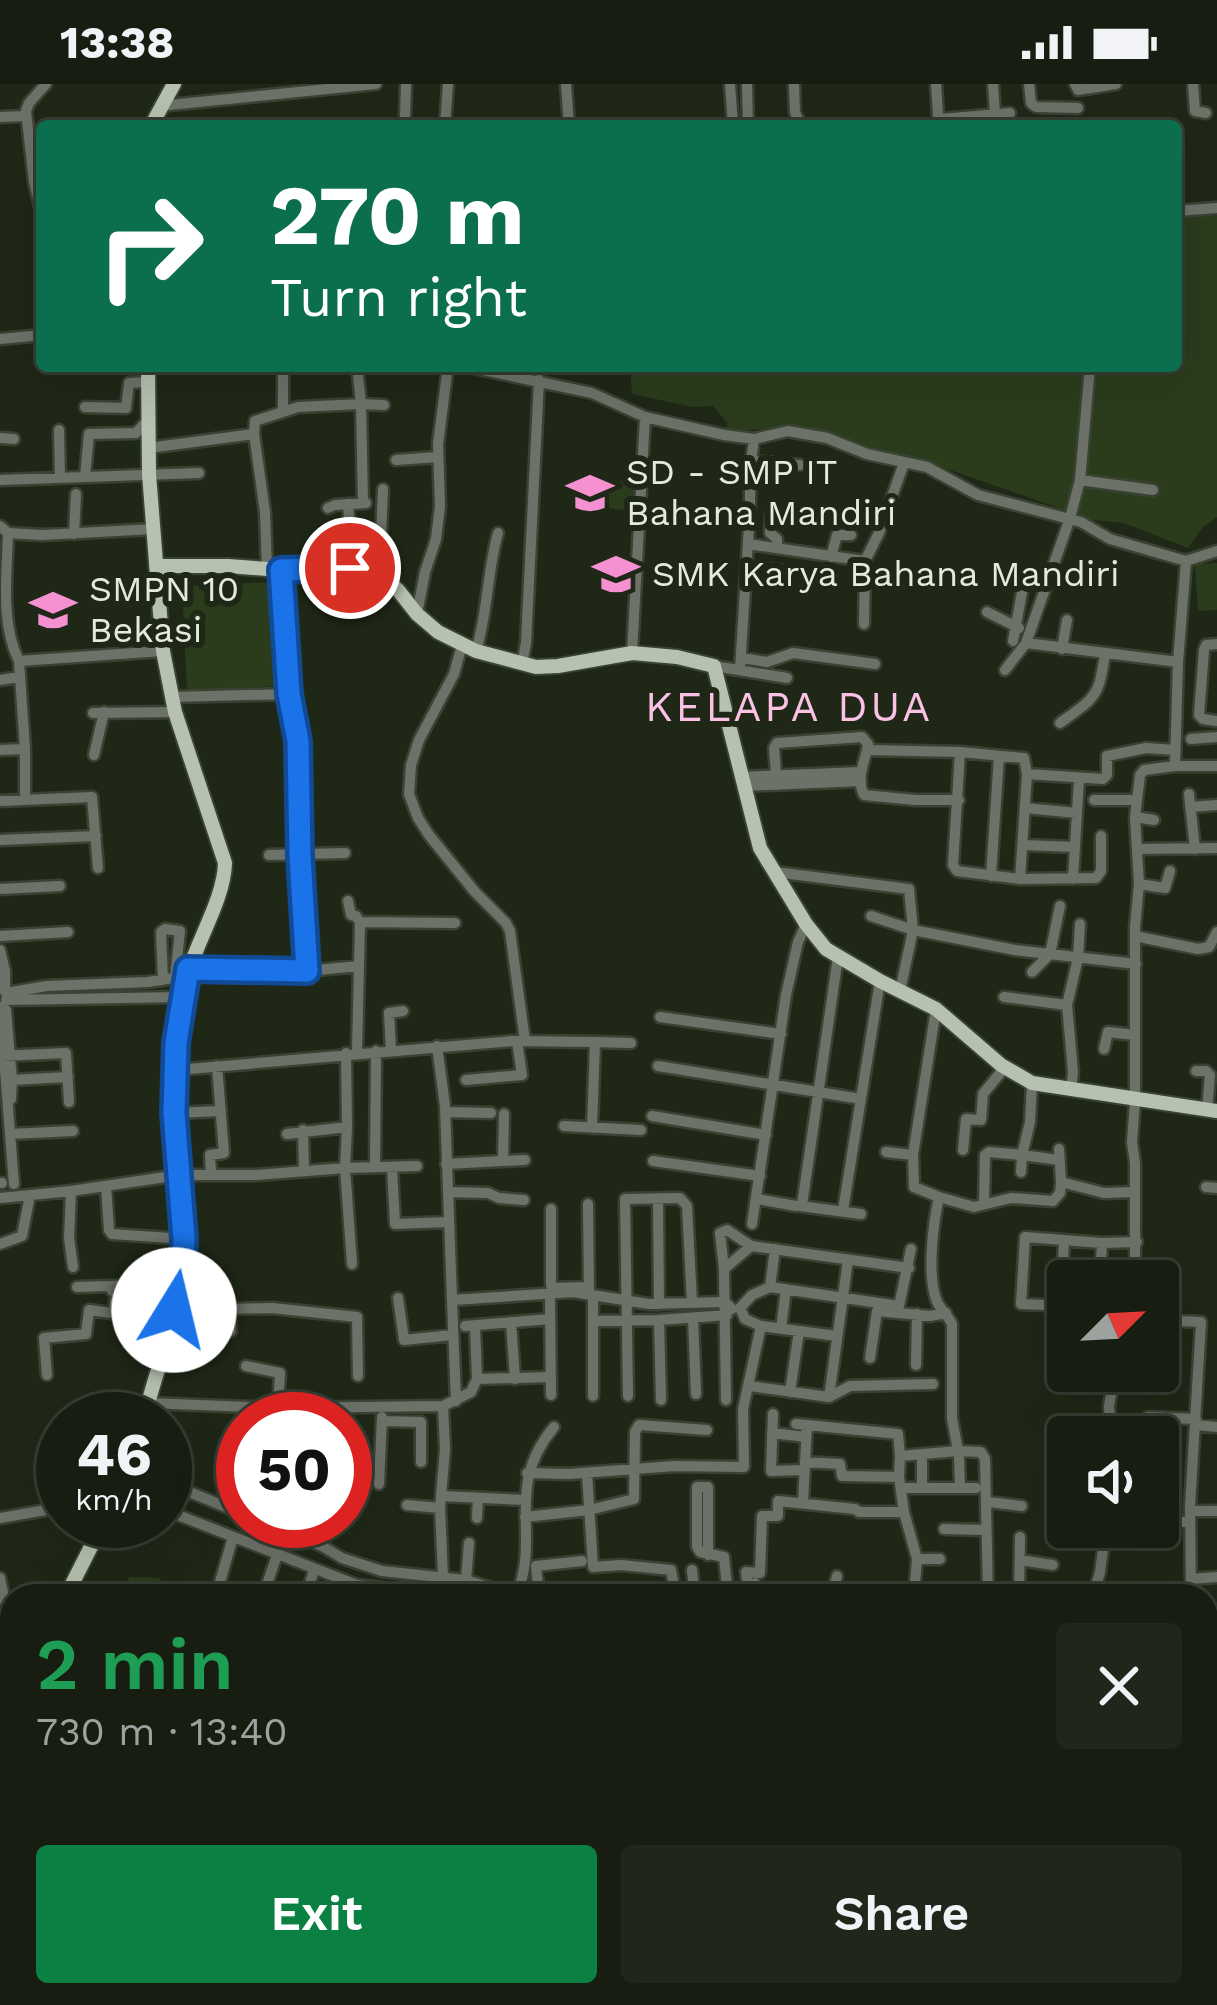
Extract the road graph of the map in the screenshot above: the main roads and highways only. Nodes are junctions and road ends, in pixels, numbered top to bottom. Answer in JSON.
{"nodes":[{"id":1,"x":174,"y":84,"type":"edge"},
{"id":2,"x":154,"y":120,"type":"edge"},
{"id":3,"x":148,"y":374,"type":"edge"},
{"id":4,"x":156,"y":566,"type":"junction"},
{"id":5,"x":1212,"y":1111,"type":"edge"},
{"id":6,"x":151,"y":1392,"type":"edge"},
{"id":7,"x":90,"y":1548,"type":"edge"},
{"id":8,"x":71,"y":1584,"type":"edge"}],
"edges":[{"from":1,"to":2,"type":"main road"},
{"from":3,"to":4,"type":"main road"},
{"from":4,"to":5,"type":"main road"},
{"from":4,"to":6,"type":"main road"},
{"from":7,"to":8,"type":"main road"}]}
